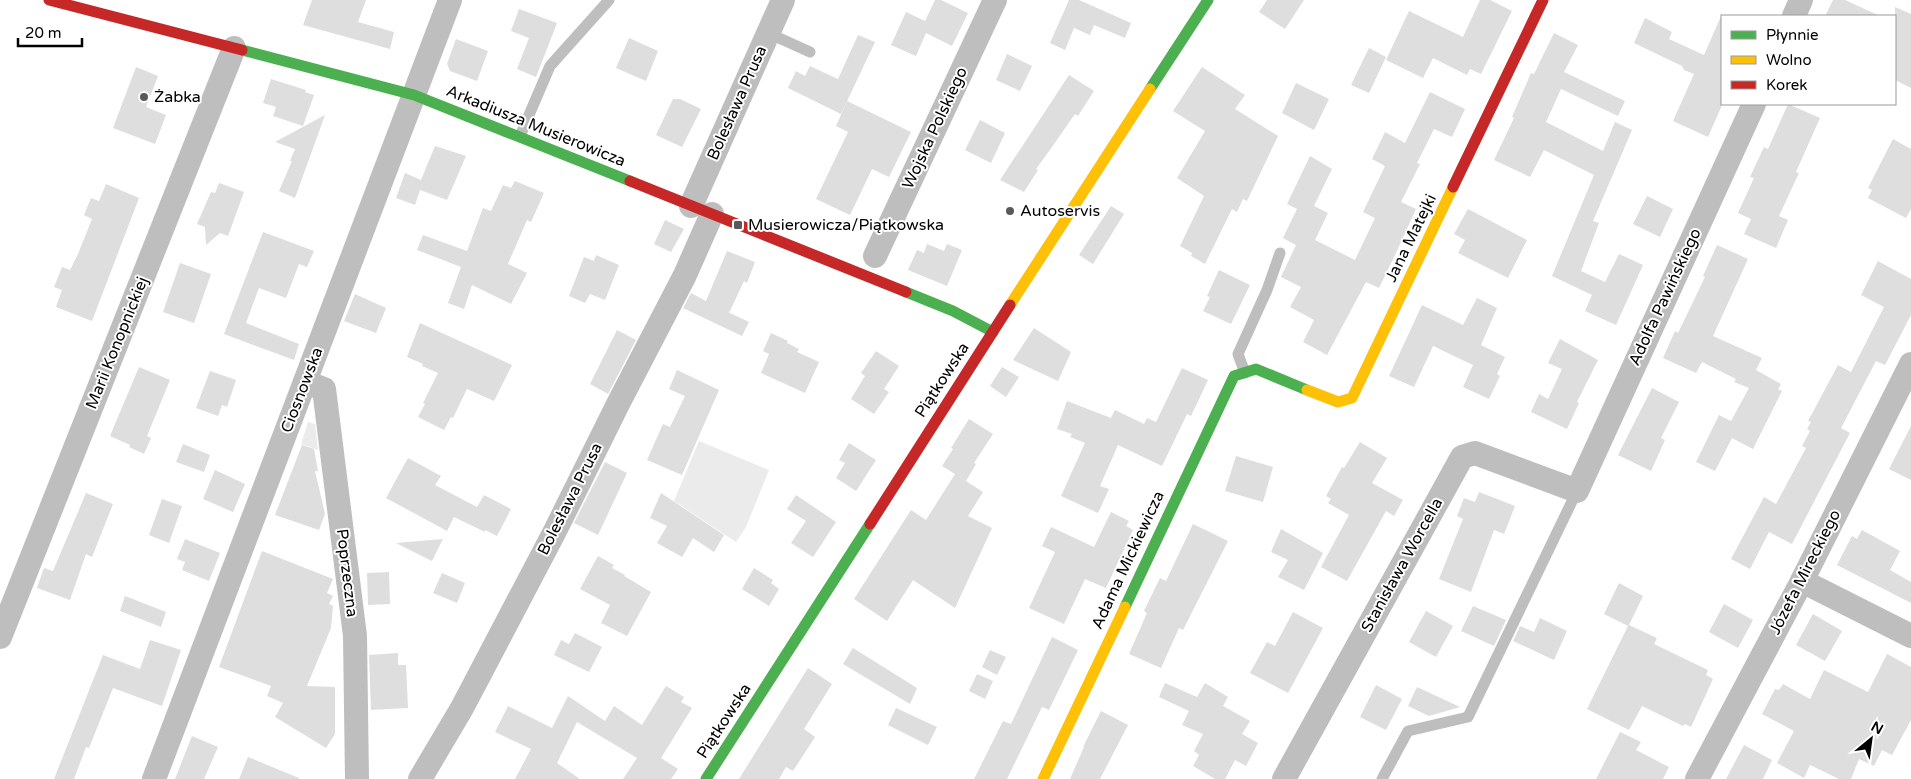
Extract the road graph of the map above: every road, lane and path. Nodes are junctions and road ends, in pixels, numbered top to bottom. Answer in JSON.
{"nodes":[{"id":1,"x":50,"y":0,"type":"edge"},
{"id":2,"x":450,"y":0,"type":"edge"},
{"id":3,"x":609,"y":0,"type":"edge"},
{"id":4,"x":783,"y":0,"type":"edge"},
{"id":5,"x":995,"y":0,"type":"edge"},
{"id":6,"x":1208,"y":0,"type":"edge"},
{"id":7,"x":1543,"y":0,"type":"edge"},
{"id":8,"x":1801,"y":0,"type":"edge"},
{"id":9,"x":1794,"y":15,"type":"edge"},
{"id":10,"x":768,"y":33,"type":"junction"},
{"id":11,"x":234,"y":48,"type":"junction"},
{"id":12,"x":810,"y":52,"type":"dead end"},
{"id":13,"x":414,"y":96,"type":"junction"},
{"id":14,"x":1754,"y":105,"type":"edge"},
{"id":15,"x":520,"y":136,"type":"junction"},
{"id":16,"x":702,"y":210,"type":"junction"},
{"id":17,"x":1280,"y":253,"type":"dead end"},
{"id":18,"x":875,"y":256,"type":"dead end"},
{"id":19,"x":993,"y":332,"type":"junction"},
{"id":20,"x":1911,"y":364,"type":"edge"},
{"id":21,"x":1250,"y":371,"type":"junction"},
{"id":22,"x":305,"y":382,"type":"junction"},
{"id":23,"x":1577,"y":491,"type":"junction"},
{"id":24,"x":1802,"y":581,"type":"junction"},
{"id":25,"x":1911,"y":636,"type":"edge"},
{"id":26,"x":0,"y":637,"type":"edge"},
{"id":27,"x":154,"y":779,"type":"edge"},
{"id":28,"x":357,"y":779,"type":"edge"},
{"id":29,"x":420,"y":779,"type":"edge"},
{"id":30,"x":706,"y":779,"type":"edge"},
{"id":31,"x":1043,"y":779,"type":"edge"},
{"id":32,"x":1284,"y":779,"type":"edge"},
{"id":33,"x":1382,"y":779,"type":"edge"},
{"id":34,"x":1698,"y":779,"type":"edge"}],
"edges":[{"from":1,"to":11,"type":"street","name":"Arkadiusza Musierowicza"},
{"from":2,"to":13,"type":"street","name":"Ciosnowska"},
{"from":3,"to":15,"type":"lane"},
{"from":4,"to":10,"type":"street","name":"Bolesława Prusa"},
{"from":5,"to":18,"type":"street","name":"Wojska Polskiego"},
{"from":6,"to":19,"type":"street","name":"Piątkowska"},
{"from":7,"to":21,"type":"street","name":"Jana Matejki"},
{"from":8,"to":9,"type":"street"},
{"from":10,"to":12,"type":"lane"},
{"from":10,"to":16,"type":"street","name":"Bolesława Prusa"},
{"from":11,"to":13,"type":"street","name":"Arkadiusza Musierowicza"},
{"from":11,"to":26,"type":"street","name":"Marii Konopnickiej"},
{"from":13,"to":15,"type":"street","name":"Arkadiusza Musierowicza"},
{"from":13,"to":22,"type":"street","name":"Ciosnowska"},
{"from":14,"to":23,"type":"street","name":"Adolfa Pawińskiego"},
{"from":15,"to":16,"type":"street","name":"Arkadiusza Musierowicza"},
{"from":16,"to":19,"type":"street","name":"Arkadiusza Musierowicza"},
{"from":16,"to":29,"type":"street","name":"Bolesława Prusa"},
{"from":17,"to":21,"type":"lane"},
{"from":19,"to":30,"type":"street","name":"Piątkowska"},
{"from":20,"to":24,"type":"street","name":"Józefa Mireckiego"},
{"from":21,"to":31,"type":"street","name":"Adama Mickiewicza"},
{"from":22,"to":27,"type":"street","name":"Ciosnowska"},
{"from":22,"to":28,"type":"street","name":"Poprzeczna"},
{"from":23,"to":32,"type":"street","name":"Stanisława Worcella"},
{"from":23,"to":33,"type":"lane"},
{"from":24,"to":25,"type":"street"},
{"from":24,"to":34,"type":"street","name":"Józefa Mireckiego"}]}
